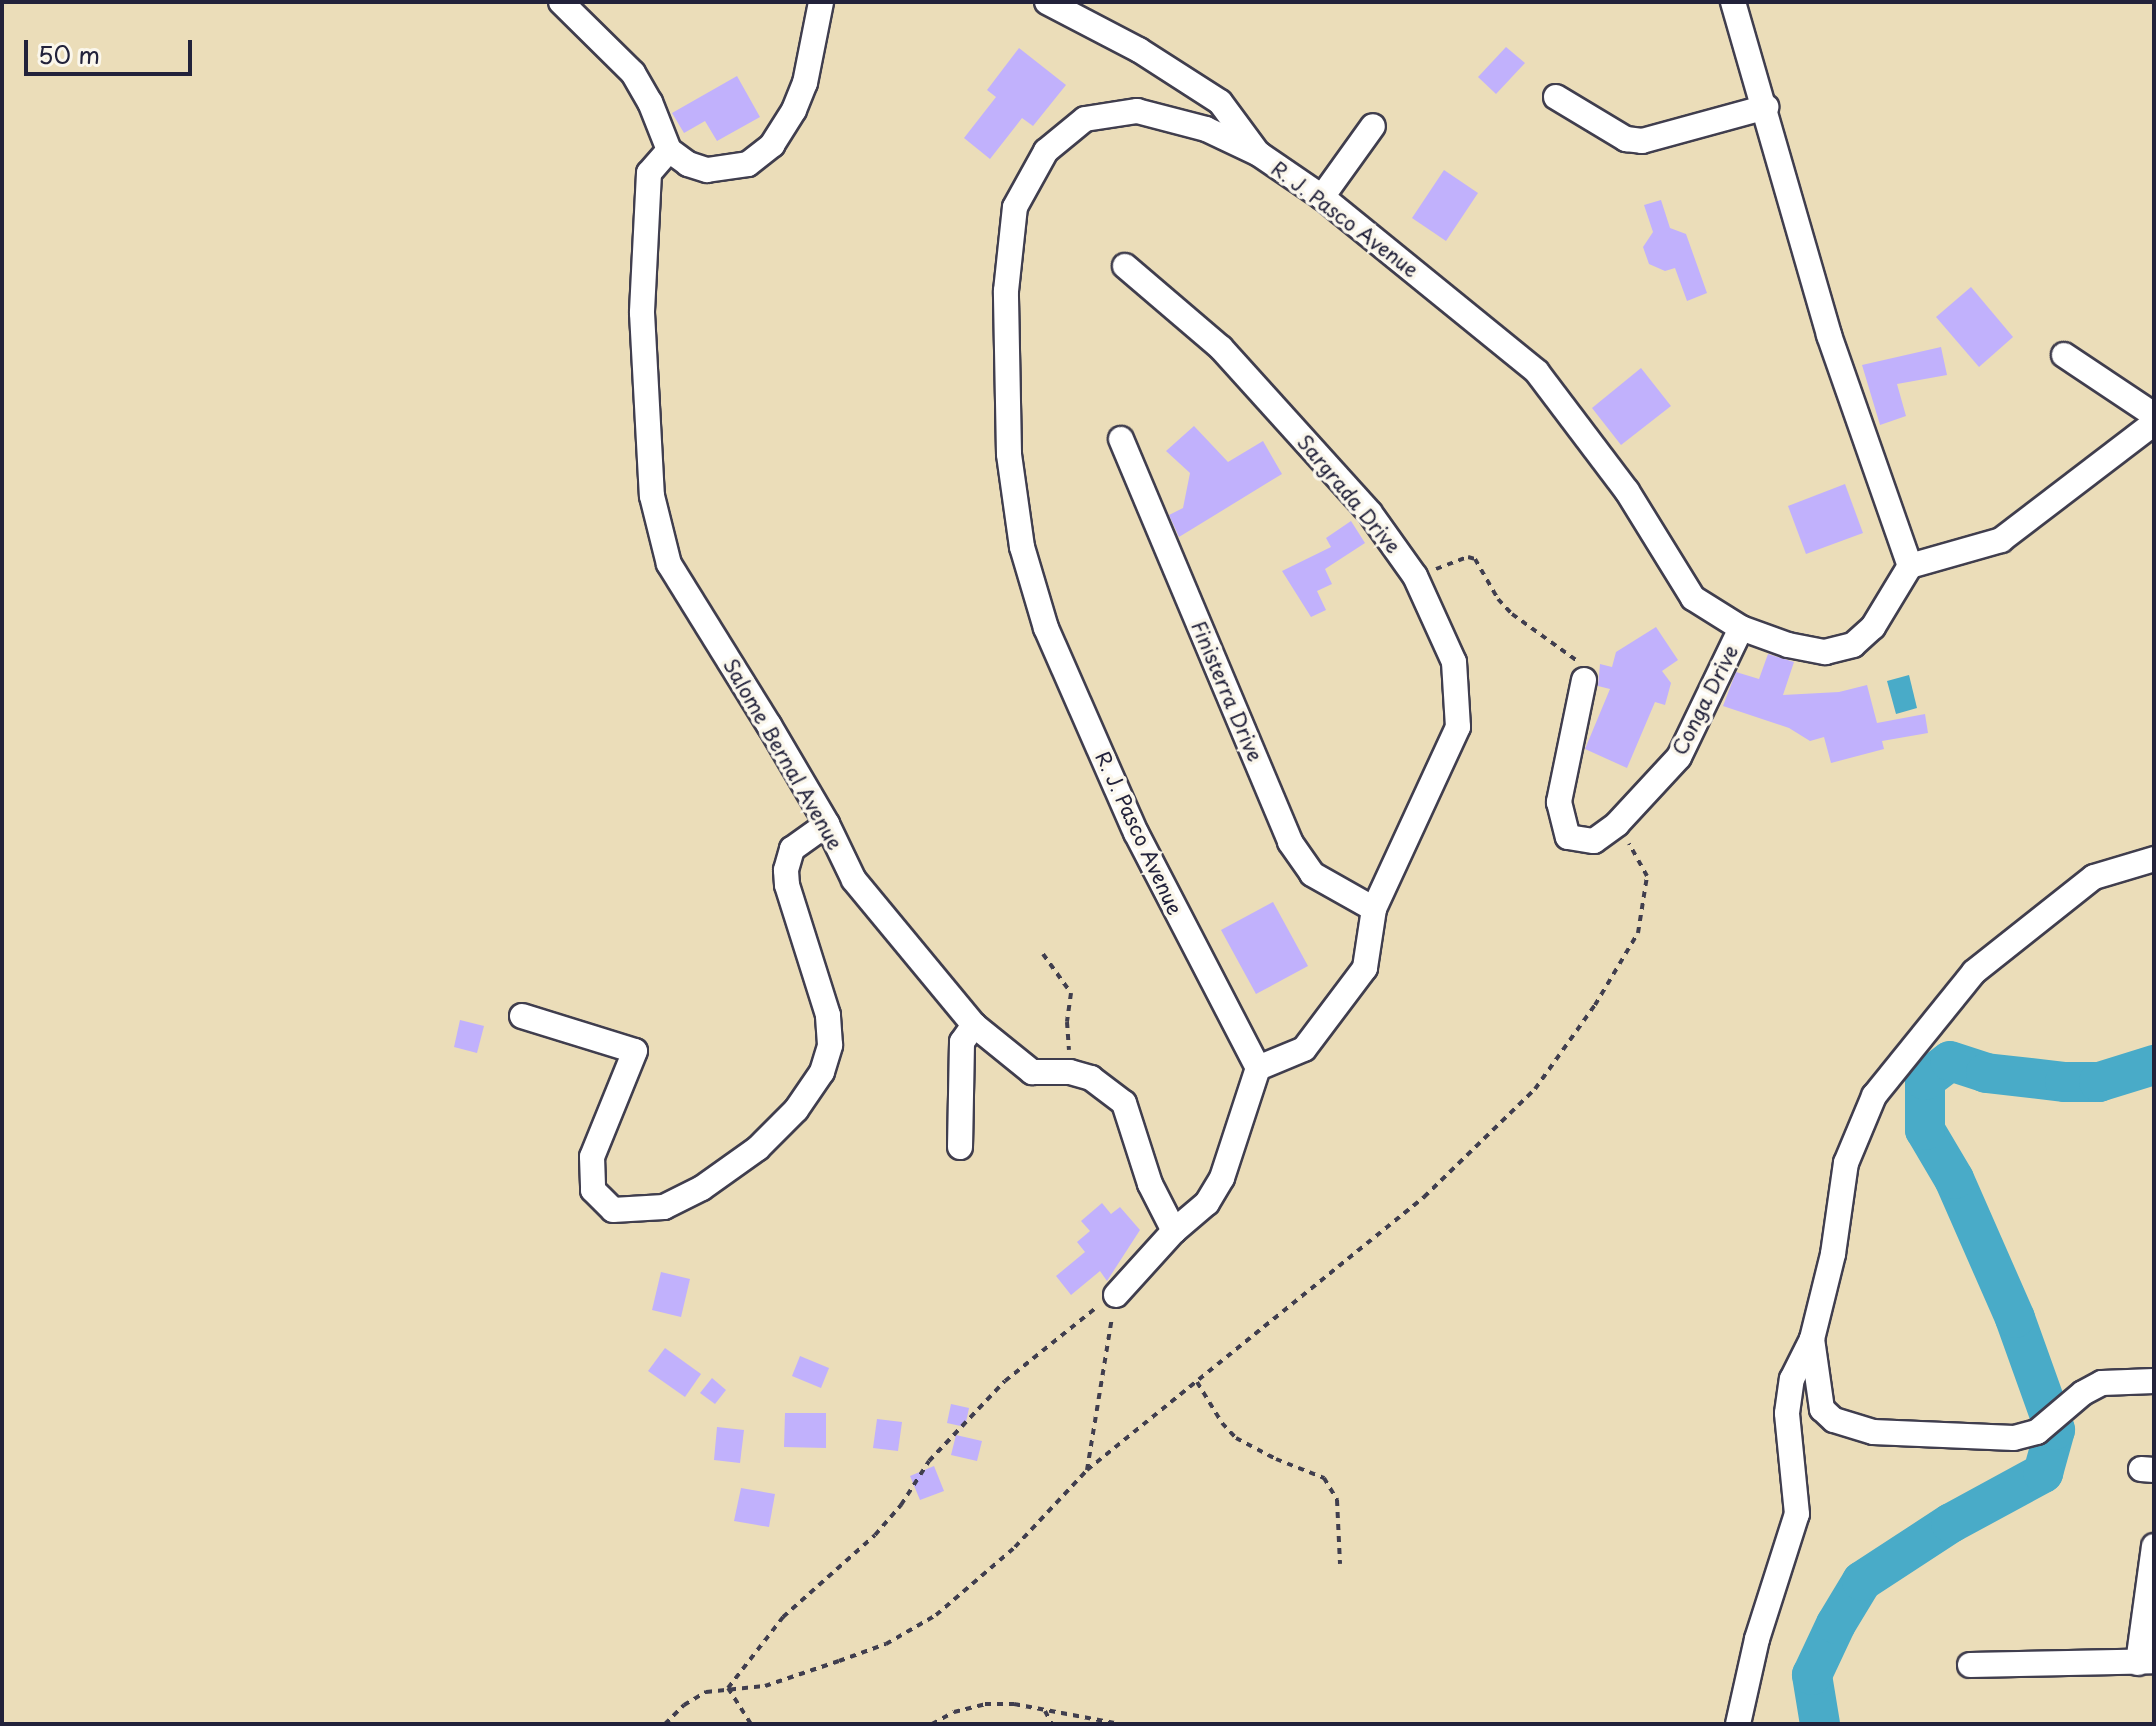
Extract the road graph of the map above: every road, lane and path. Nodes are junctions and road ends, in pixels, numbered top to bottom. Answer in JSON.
{"nodes":[{"id":1,"x":561,"y":2,"type":"edge"},
{"id":2,"x":821,"y":2,"type":"edge"},
{"id":3,"x":1047,"y":2,"type":"edge"},
{"id":4,"x":1733,"y":2,"type":"edge"},
{"id":5,"x":1556,"y":97,"type":"dead end"},
{"id":6,"x":1766,"y":107,"type":"junction"},
{"id":7,"x":1373,"y":126,"type":"dead end"},
{"id":8,"x":669,"y":150,"type":"junction"},
{"id":9,"x":1259,"y":154,"type":"junction"},
{"id":10,"x":1322,"y":197,"type":"junction"},
{"id":11,"x":1125,"y":266,"type":"dead end"},
{"id":12,"x":2064,"y":355,"type":"dead end"},
{"id":13,"x":2154,"y":415,"type":"edge"},
{"id":14,"x":2154,"y":423,"type":"edge"},
{"id":15,"x":1121,"y":439,"type":"dead end"},
{"id":16,"x":1910,"y":566,"type":"junction"},
{"id":17,"x":1415,"y":576,"type":"junction"},
{"id":18,"x":1741,"y":628,"type":"junction"},
{"id":19,"x":1584,"y":680,"type":"joint"},
{"id":20,"x":827,"y":824,"type":"junction"},
{"id":21,"x":1617,"y":824,"type":"junction"},
{"id":22,"x":2154,"y":859,"type":"edge"},
{"id":23,"x":1374,"y":909,"type":"junction"},
{"id":24,"x":1043,"y":954,"type":"dead end"},
{"id":25,"x":522,"y":1016,"type":"dead end"},
{"id":26,"x":974,"y":1025,"type":"junction"},
{"id":27,"x":1258,"y":1068,"type":"junction"},
{"id":28,"x":1070,"y":1072,"type":"junction"},
{"id":29,"x":960,"y":1147,"type":"dead end"},
{"id":30,"x":1174,"y":1231,"type":"junction"},
{"id":31,"x":1116,"y":1295,"type":"junction"},
{"id":32,"x":1812,"y":1339,"type":"junction"},
{"id":33,"x":2154,"y":1381,"type":"edge"},
{"id":34,"x":1197,"y":1382,"type":"junction"},
{"id":35,"x":1087,"y":1470,"type":"junction"},
{"id":36,"x":2148,"y":1540,"type":"edge"},
{"id":37,"x":1340,"y":1564,"type":"dead end"},
{"id":38,"x":2146,"y":1662,"type":"edge"},
{"id":39,"x":1970,"y":1665,"type":"dead end"},
{"id":40,"x":728,"y":1688,"type":"junction"},
{"id":41,"x":1045,"y":1711,"type":"junction"},
{"id":42,"x":665,"y":1724,"type":"edge"},
{"id":43,"x":751,"y":1724,"type":"edge"},
{"id":44,"x":932,"y":1724,"type":"edge"},
{"id":45,"x":1052,"y":1724,"type":"edge"},
{"id":46,"x":1120,"y":1724,"type":"edge"},
{"id":47,"x":1738,"y":1724,"type":"edge"}],
"edges":[{"from":1,"to":8,"type":"street"},
{"from":2,"to":8,"type":"street"},
{"from":3,"to":9,"type":"street"},
{"from":4,"to":6,"type":"street"},
{"from":5,"to":6,"type":"street"},
{"from":6,"to":16,"type":"street"},
{"from":7,"to":10,"type":"street"},
{"from":8,"to":20,"type":"street","name":"Salome Bernal Avenue"},
{"from":9,"to":10,"type":"street","name":"R. J. Pasco Avenue"},
{"from":9,"to":27,"type":"street","name":"R. J. Pasco Avenue"},
{"from":10,"to":18,"type":"street","name":"R. J. Pasco Avenue"},
{"from":11,"to":17,"type":"street","name":"Sargrada Drive"},
{"from":12,"to":13,"type":"street"},
{"from":14,"to":16,"type":"street"},
{"from":15,"to":23,"type":"street","name":"Finisterra Drive"},
{"from":16,"to":18,"type":"street","name":"R. J. Pasco Avenue"},
{"from":17,"to":19,"type":"path"},
{"from":17,"to":23,"type":"street","name":"Sargrada Drive"},
{"from":18,"to":21,"type":"street","name":"Conga Drive"},
{"from":19,"to":21,"type":"street","name":"Conga Drive"},
{"from":20,"to":25,"type":"street"},
{"from":20,"to":26,"type":"street","name":"Salome Bernal Avenue"},
{"from":21,"to":34,"type":"path"},
{"from":22,"to":32,"type":"street"},
{"from":23,"to":27,"type":"street","name":"Sargrada Drive"},
{"from":24,"to":28,"type":"path"},
{"from":26,"to":28,"type":"street","name":"Salome Bernal Avenue"},
{"from":26,"to":29,"type":"street"},
{"from":27,"to":30,"type":"street"},
{"from":28,"to":30,"type":"street","name":"Salome Bernal Avenue"},
{"from":30,"to":31,"type":"street"},
{"from":31,"to":35,"type":"path"},
{"from":31,"to":40,"type":"path"},
{"from":32,"to":33,"type":"street"},
{"from":32,"to":47,"type":"street"},
{"from":34,"to":35,"type":"path"},
{"from":34,"to":37,"type":"path"},
{"from":35,"to":40,"type":"path"},
{"from":36,"to":38,"type":"street"},
{"from":38,"to":39,"type":"street"},
{"from":40,"to":42,"type":"path"},
{"from":40,"to":43,"type":"path"},
{"from":41,"to":44,"type":"path"},
{"from":41,"to":45,"type":"path"},
{"from":41,"to":46,"type":"path"}]}
